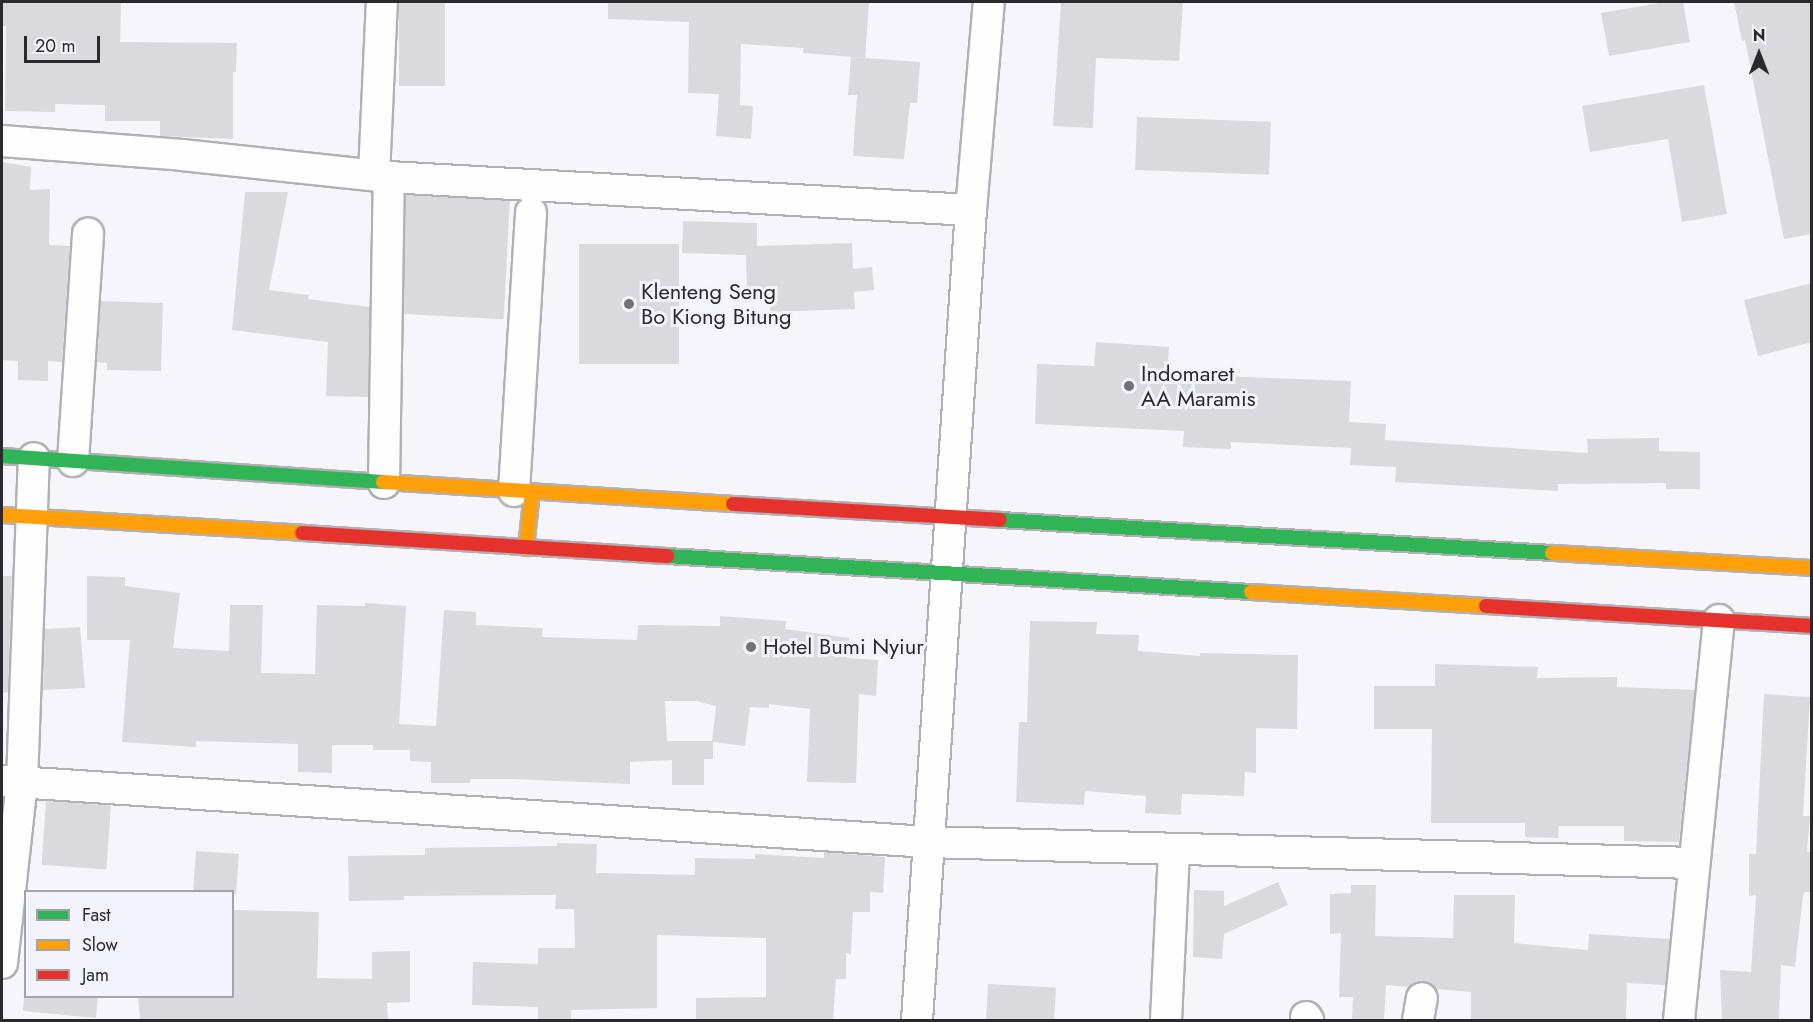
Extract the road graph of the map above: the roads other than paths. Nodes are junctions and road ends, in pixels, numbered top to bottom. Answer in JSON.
{"nodes":[{"id":1,"x":382,"y":2,"type":"edge"},
{"id":2,"x":990,"y":2,"type":"edge"},
{"id":3,"x":2,"y":141,"type":"edge"},
{"id":4,"x":381,"y":176,"type":"junction"},
{"id":5,"x":970,"y":210,"type":"junction"},
{"id":6,"x":531,"y":213,"type":"dead end"},
{"id":7,"x":88,"y":233,"type":"dead end"},
{"id":8,"x":2,"y":456,"type":"edge"},
{"id":9,"x":34,"y":458,"type":"junction"},
{"id":10,"x":73,"y":461,"type":"junction"},
{"id":11,"x":384,"y":483,"type":"junction"},
{"id":12,"x":523,"y":492,"type":"junction"},
{"id":13,"x":2,"y":515,"type":"edge"},
{"id":14,"x":33,"y":517,"type":"junction"},
{"id":15,"x":951,"y":518,"type":"junction"},
{"id":16,"x":526,"y":548,"type":"junction"},
{"id":17,"x":1812,"y":568,"type":"edge"},
{"id":18,"x":948,"y":575,"type":"junction"},
{"id":19,"x":1719,"y":620,"type":"junction"},
{"id":20,"x":1812,"y":626,"type":"edge"},
{"id":21,"x":12,"y":782,"type":"edge"},
{"id":22,"x":927,"y":842,"type":"junction"},
{"id":23,"x":1174,"y":851,"type":"junction"},
{"id":24,"x":1693,"y":863,"type":"junction"},
{"id":25,"x":2,"y":963,"type":"edge"},
{"id":26,"x":917,"y":1020,"type":"edge"},
{"id":27,"x":1166,"y":1020,"type":"edge"},
{"id":28,"x":1678,"y":1020,"type":"edge"}],
"edges":[{"from":1,"to":4,"type":"street"},
{"from":2,"to":5,"type":"street"},
{"from":3,"to":4,"type":"street"},
{"from":4,"to":5,"type":"street"},
{"from":4,"to":11,"type":"street"},
{"from":5,"to":15,"type":"street"},
{"from":6,"to":12,"type":"street"},
{"from":7,"to":10,"type":"street"},
{"from":8,"to":9,"type":"street"},
{"from":9,"to":10,"type":"street"},
{"from":9,"to":14,"type":"street"},
{"from":10,"to":11,"type":"street"},
{"from":11,"to":12,"type":"street"},
{"from":12,"to":15,"type":"street"},
{"from":12,"to":16,"type":"street"},
{"from":13,"to":14,"type":"street"},
{"from":14,"to":16,"type":"street"},
{"from":14,"to":21,"type":"street"},
{"from":15,"to":17,"type":"street"},
{"from":15,"to":18,"type":"street"},
{"from":16,"to":18,"type":"street"},
{"from":18,"to":19,"type":"street"},
{"from":18,"to":22,"type":"street"},
{"from":19,"to":20,"type":"street"},
{"from":19,"to":24,"type":"street"},
{"from":21,"to":22,"type":"street"},
{"from":21,"to":25,"type":"street"},
{"from":22,"to":23,"type":"street"},
{"from":22,"to":26,"type":"street"},
{"from":23,"to":24,"type":"street"},
{"from":23,"to":27,"type":"street"},
{"from":24,"to":28,"type":"street"}]}
